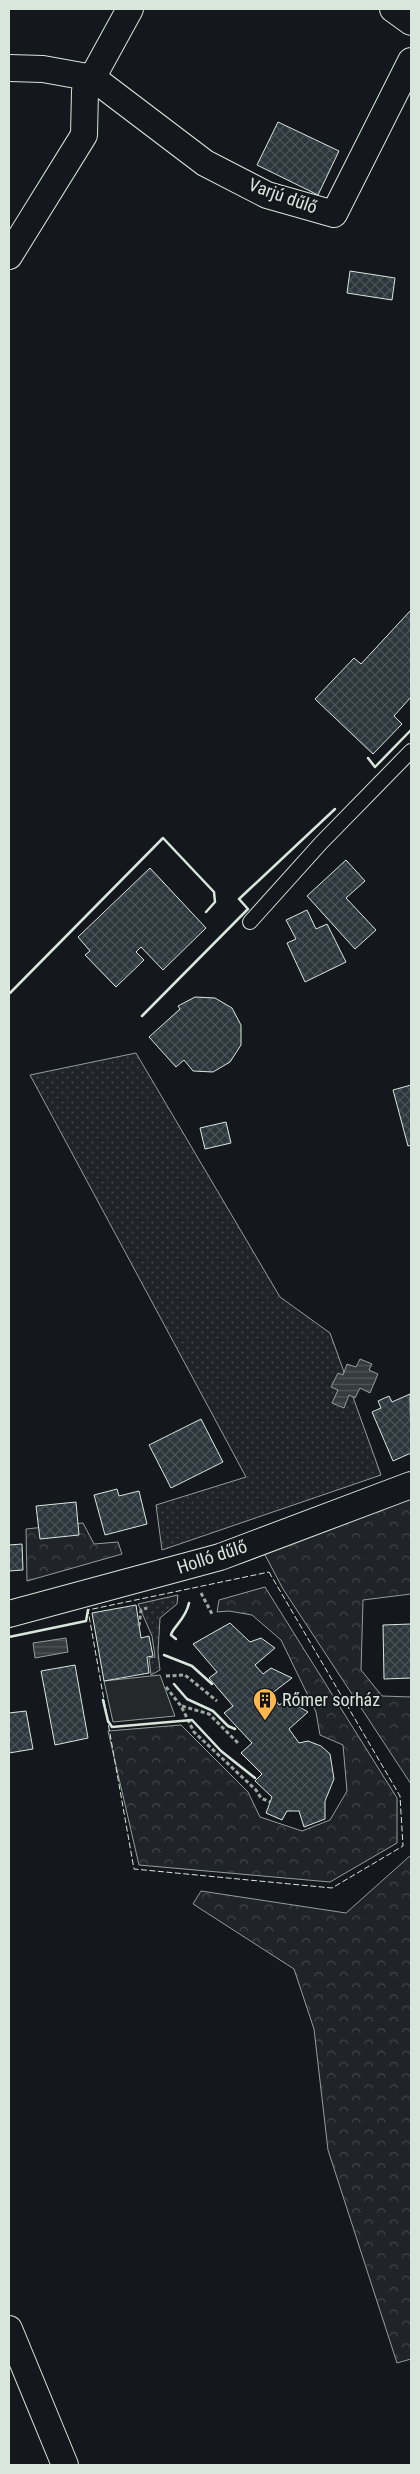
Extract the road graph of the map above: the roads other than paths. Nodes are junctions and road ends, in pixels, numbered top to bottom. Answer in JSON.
{"nodes":[{"id":1,"x":130,"y":9,"type":"edge"},
{"id":2,"x":393,"y":9,"type":"edge"},
{"id":3,"x":411,"y":22,"type":"edge"},
{"id":4,"x":411,"y":61,"type":"edge"},
{"id":5,"x":9,"y":68,"type":"edge"},
{"id":6,"x":93,"y":78,"type":"junction"},
{"id":7,"x":9,"y":256,"type":"edge"},
{"id":8,"x":411,"y":750,"type":"edge"},
{"id":9,"x":250,"y":922,"type":"dead end"},
{"id":10,"x":411,"y":1485,"type":"edge"},
{"id":11,"x":9,"y":1614,"type":"edge"},
{"id":12,"x":9,"y":2329,"type":"edge"},
{"id":13,"x":65,"y":2465,"type":"edge"}],
"edges":[{"from":1,"to":6,"type":"street"},
{"from":2,"to":3,"type":"street"},
{"from":4,"to":6,"type":"street","name":"Varjú dűlő"},
{"from":5,"to":6,"type":"street","name":"Varjú dűlő"},
{"from":6,"to":7,"type":"street"},
{"from":8,"to":9,"type":"lane"},
{"from":10,"to":11,"type":"street","name":"Holló dűlő"},
{"from":12,"to":13,"type":"street"}]}
